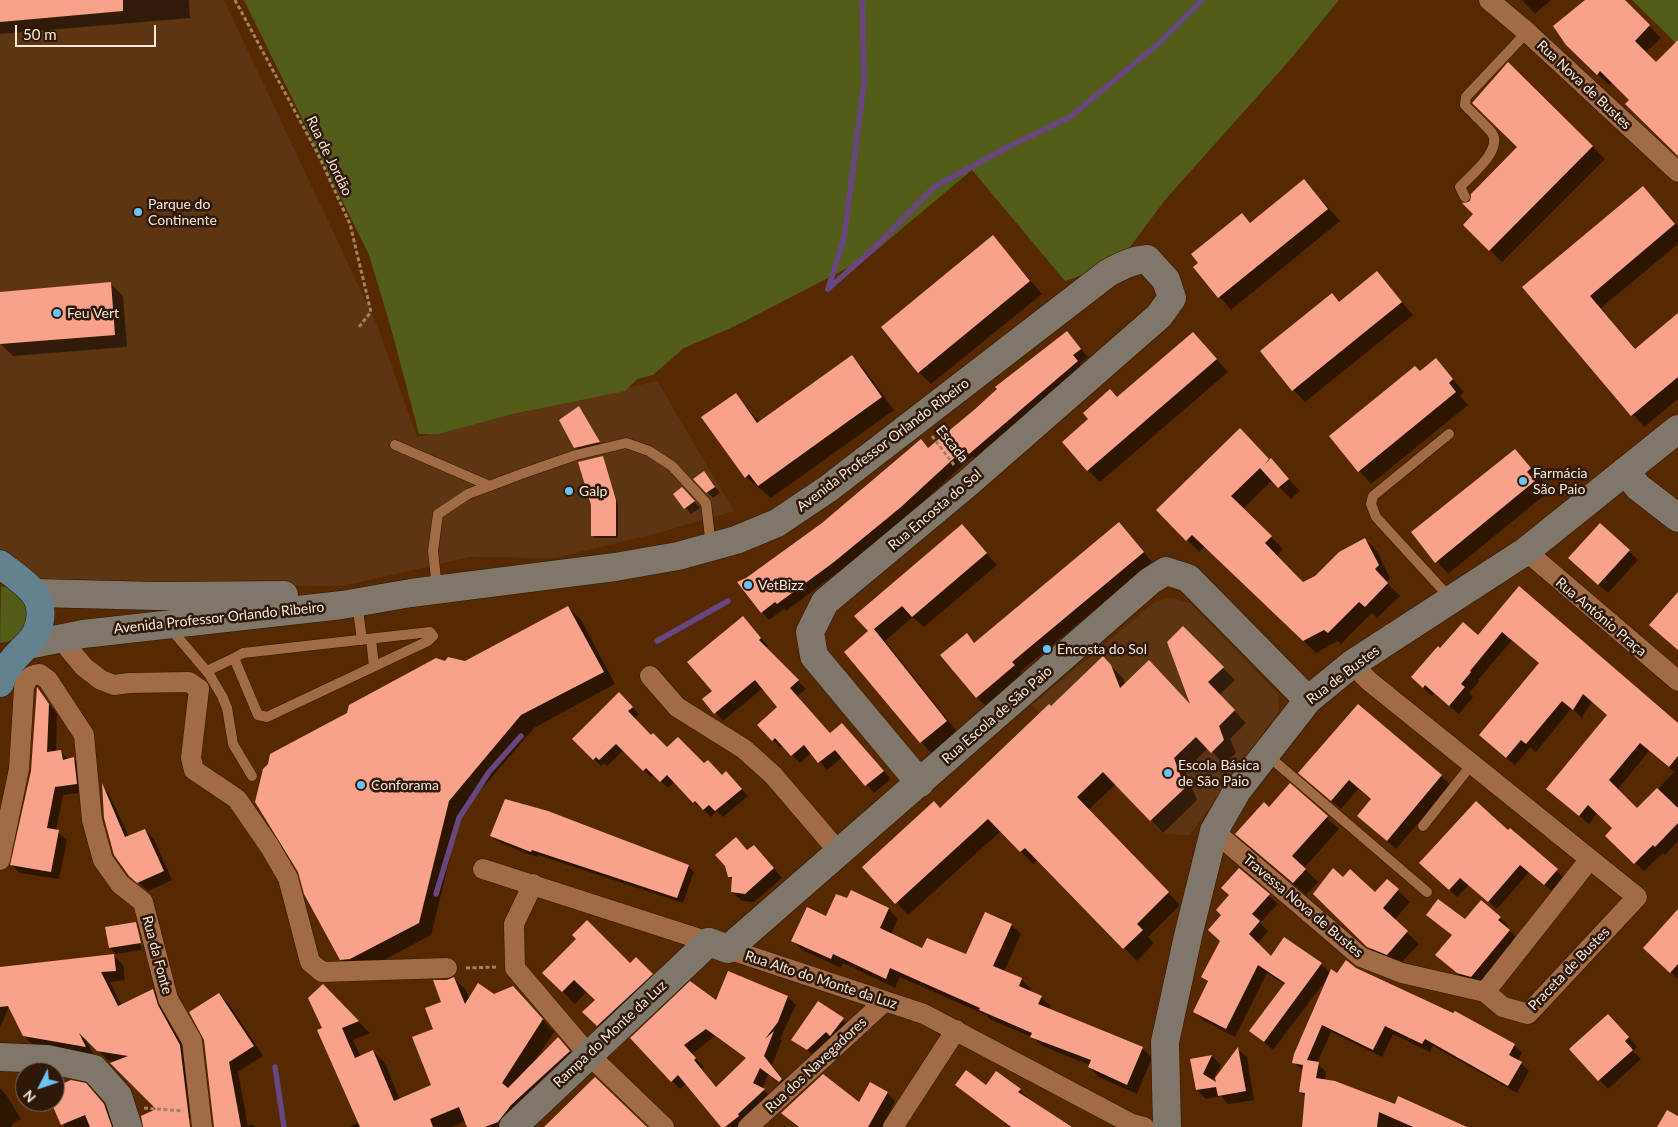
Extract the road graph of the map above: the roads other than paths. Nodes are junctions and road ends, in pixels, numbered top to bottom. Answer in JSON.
{"nodes":[{"id":1,"x":1489,"y":0,"type":"edge"},
{"id":2,"x":1527,"y":32,"type":"junction"},
{"id":3,"x":1678,"y":172,"type":"edge"},
{"id":4,"x":1465,"y":197,"type":"dead end"},
{"id":5,"x":1147,"y":259,"type":"joint"},
{"id":6,"x":1678,"y":428,"type":"edge"},
{"id":7,"x":1450,"y":434,"type":"dead end"},
{"id":8,"x":395,"y":445,"type":"dead end"},
{"id":9,"x":1625,"y":471,"type":"junction"},
{"id":10,"x":490,"y":486,"type":"junction"},
{"id":11,"x":1678,"y":518,"type":"edge"},
{"id":12,"x":711,"y":548,"type":"junction"},
{"id":13,"x":1526,"y":551,"type":"junction"},
{"id":14,"x":0,"y":564,"type":"edge"},
{"id":15,"x":19,"y":583,"type":"edge"},
{"id":16,"x":424,"y":591,"type":"junction"},
{"id":17,"x":1451,"y":599,"type":"junction"},
{"id":18,"x":357,"y":603,"type":"junction"},
{"id":19,"x":166,"y":624,"type":"junction"},
{"id":20,"x":66,"y":636,"type":"junction"},
{"id":21,"x":366,"y":639,"type":"junction"},
{"id":22,"x":15,"y":651,"type":"edge"},
{"id":23,"x":234,"y":658,"type":"junction"},
{"id":24,"x":1352,"y":664,"type":"junction"},
{"id":25,"x":374,"y":666,"type":"junction"},
{"id":26,"x":207,"y":671,"type":"junction"},
{"id":27,"x":650,"y":676,"type":"dead end"},
{"id":28,"x":1678,"y":681,"type":"edge"},
{"id":29,"x":0,"y":683,"type":"edge"},
{"id":30,"x":1308,"y":700,"type":"junction"},
{"id":31,"x":1265,"y":754,"type":"junction"},
{"id":32,"x":1472,"y":764,"type":"junction"},
{"id":33,"x":252,"y":776,"type":"dead end"},
{"id":34,"x":920,"y":783,"type":"junction"},
{"id":35,"x":1423,"y":826,"type":"dead end"},
{"id":36,"x":1214,"y":831,"type":"junction"},
{"id":37,"x":838,"y":851,"type":"junction"},
{"id":38,"x":1590,"y":859,"type":"junction"},
{"id":39,"x":0,"y":860,"type":"edge"},
{"id":40,"x":483,"y":869,"type":"dead end"},
{"id":41,"x":533,"y":884,"type":"junction"},
{"id":42,"x":1427,"y":892,"type":"dead end"},
{"id":43,"x":718,"y":946,"type":"junction"},
{"id":44,"x":446,"y":968,"type":"road end"},
{"id":45,"x":1485,"y":992,"type":"junction"},
{"id":46,"x":884,"y":1002,"type":"junction"},
{"id":47,"x":956,"y":1030,"type":"junction"},
{"id":48,"x":588,"y":1054,"type":"junction"},
{"id":49,"x":0,"y":1057,"type":"edge"},
{"id":50,"x":124,"y":1117,"type":"edge"},
{"id":51,"x":201,"y":1120,"type":"edge"},
{"id":52,"x":513,"y":1127,"type":"edge"},
{"id":53,"x":664,"y":1127,"type":"edge"},
{"id":54,"x":748,"y":1127,"type":"edge"},
{"id":55,"x":893,"y":1127,"type":"edge"},
{"id":56,"x":1144,"y":1127,"type":"edge"},
{"id":57,"x":1167,"y":1127,"type":"edge"}],
"edges":[{"from":1,"to":2,"type":"street","name":"Rua Nova de Bustes"},
{"from":2,"to":3,"type":"street","name":"Rua Nova de Bustes"},
{"from":2,"to":4,"type":"lane"},
{"from":5,"to":12,"type":"main road","name":"Avenida Professor Orlando Ribeiro"},
{"from":5,"to":34,"type":"main road","name":"Rua Encosta do Sol"},
{"from":6,"to":9,"type":"main road","name":"Rua de Bustes"},
{"from":7,"to":17,"type":"lane"},
{"from":8,"to":10,"type":"lane"},
{"from":9,"to":11,"type":"main road"},
{"from":9,"to":13,"type":"main road","name":"Rua de Bustes"},
{"from":10,"to":12,"type":"lane"},
{"from":10,"to":16,"type":"lane"},
{"from":12,"to":16,"type":"main road","name":"Avenida Professor Orlando Ribeiro"},
{"from":13,"to":17,"type":"main road","name":"Rua de Bustes"},
{"from":13,"to":28,"type":"street","name":"Rua António Praça"},
{"from":14,"to":15,"type":"main road"},
{"from":15,"to":16,"type":"main road","name":"Avenida Professor Orlando Ribeiro"},
{"from":15,"to":22,"type":"main road"},
{"from":16,"to":18,"type":"main road","name":"Avenida Professor Orlando Ribeiro"},
{"from":17,"to":24,"type":"main road","name":"Rua de Bustes"},
{"from":18,"to":19,"type":"main road","name":"Avenida Professor Orlando Ribeiro"},
{"from":18,"to":21,"type":"lane"},
{"from":19,"to":20,"type":"main road","name":"Avenida Professor Orlando Ribeiro"},
{"from":19,"to":26,"type":"lane"},
{"from":20,"to":22,"type":"main road","name":"Avenida Professor Orlando Ribeiro"},
{"from":20,"to":44,"type":"street"},
{"from":21,"to":23,"type":"lane"},
{"from":21,"to":25,"type":"lane"},
{"from":21,"to":25,"type":"lane"},
{"from":22,"to":29,"type":"main road"},
{"from":23,"to":25,"type":"lane"},
{"from":23,"to":26,"type":"lane"},
{"from":24,"to":30,"type":"main road","name":"Rua de Bustes"},
{"from":24,"to":32,"type":"street","name":"Praceta de Bustes"},
{"from":26,"to":33,"type":"lane"},
{"from":27,"to":37,"type":"street"},
{"from":30,"to":31,"type":"main road","name":"Rua de Bustes"},
{"from":30,"to":34,"type":"main road","name":"Rua Escola de São Paio"},
{"from":31,"to":36,"type":"main road","name":"Rua de Bustes"},
{"from":31,"to":42,"type":"lane"},
{"from":32,"to":35,"type":"lane"},
{"from":32,"to":38,"type":"street","name":"Praceta de Bustes"},
{"from":34,"to":37,"type":"main road","name":"Rua Escola de São Paio"},
{"from":36,"to":45,"type":"street","name":"Travessa Nova de Bustes"},
{"from":36,"to":57,"type":"main road","name":"Rua de Bustes"},
{"from":37,"to":43,"type":"main road","name":"Rua Escola de São Paio"},
{"from":38,"to":45,"type":"street"},
{"from":38,"to":45,"type":"street","name":"Praceta de Bustes"},
{"from":39,"to":51,"type":"street","name":"Rua da Fonte"},
{"from":40,"to":41,"type":"street","name":"Rua Alto do Monte da Luz"},
{"from":41,"to":43,"type":"street","name":"Rua Alto do Monte da Luz"},
{"from":41,"to":48,"type":"street"},
{"from":43,"to":46,"type":"street","name":"Rua Alto do Monte da Luz"},
{"from":43,"to":48,"type":"main road","name":"Rampa do Monte da Luz"},
{"from":46,"to":47,"type":"street","name":"Rua Alto do Monte da Luz"},
{"from":46,"to":54,"type":"street","name":"Rua dos Navegadores"},
{"from":47,"to":55,"type":"street"},
{"from":47,"to":56,"type":"street","name":"Rua Alto do Monte da Luz"},
{"from":48,"to":52,"type":"main road","name":"Rampa do Monte da Luz"},
{"from":48,"to":53,"type":"street"},
{"from":49,"to":50,"type":"main road"}]}
